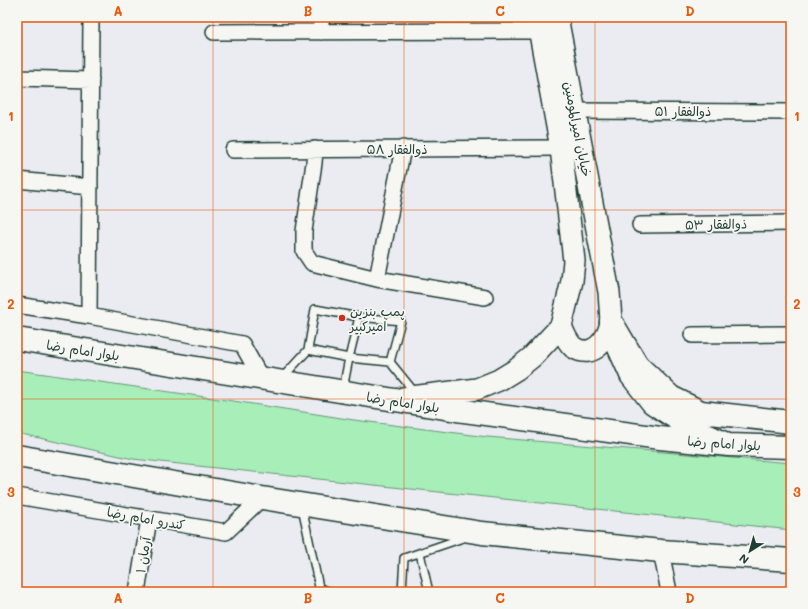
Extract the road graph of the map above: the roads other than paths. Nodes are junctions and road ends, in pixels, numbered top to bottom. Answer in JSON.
{"nodes":[{"id":1,"x":91,"y":17,"type":"edge"},
{"id":2,"x":557,"y":17,"type":"edge"},
{"id":3,"x":321,"y":24,"type":"edge"},
{"id":4,"x":539,"y":24,"type":"edge"},
{"id":5,"x":214,"y":32,"type":"dead end"},
{"id":6,"x":17,"y":78,"type":"edge"},
{"id":7,"x":91,"y":80,"type":"junction"},
{"id":8,"x":575,"y":111,"type":"junction"},
{"id":9,"x":791,"y":112,"type":"edge"},
{"id":10,"x":403,"y":148,"type":"junction"},
{"id":11,"x":561,"y":148,"type":"junction"},
{"id":12,"x":315,"y":149,"type":"junction"},
{"id":13,"x":233,"y":150,"type":"dead end"},
{"id":14,"x":17,"y":180,"type":"edge"},
{"id":15,"x":90,"y":187,"type":"junction"},
{"id":16,"x":791,"y":223,"type":"edge"},
{"id":17,"x":640,"y":225,"type":"dead end"},
{"id":18,"x":377,"y":278,"type":"junction"},
{"id":19,"x":485,"y":297,"type":"dead end"},
{"id":20,"x":17,"y":305,"type":"edge"},
{"id":21,"x":89,"y":316,"type":"junction"},
{"id":22,"x":359,"y":317,"type":"junction"},
{"id":23,"x":611,"y":321,"type":"junction"},
{"id":24,"x":561,"y":326,"type":"junction"},
{"id":25,"x":791,"y":334,"type":"edge"},
{"id":26,"x":692,"y":335,"type":"dead end"},
{"id":27,"x":17,"y":339,"type":"edge"},
{"id":28,"x":308,"y":350,"type":"junction"},
{"id":29,"x":349,"y":358,"type":"junction"},
{"id":30,"x":390,"y":362,"type":"junction"},
{"id":31,"x":270,"y":380,"type":"junction"},
{"id":32,"x":343,"y":392,"type":"junction"},
{"id":33,"x":426,"y":401,"type":"junction"},
{"id":34,"x":791,"y":422,"type":"edge"},
{"id":35,"x":729,"y":445,"type":"junction"},
{"id":36,"x":791,"y":447,"type":"edge"},
{"id":37,"x":17,"y":456,"type":"edge"},
{"id":38,"x":17,"y":496,"type":"edge"},
{"id":39,"x":262,"y":498,"type":"junction"},
{"id":40,"x":302,"y":504,"type":"junction"},
{"id":41,"x":149,"y":519,"type":"junction"},
{"id":42,"x":482,"y":533,"type":"junction"},
{"id":43,"x":661,"y":551,"type":"junction"},
{"id":44,"x":420,"y":553,"type":"junction"},
{"id":45,"x":791,"y":560,"type":"edge"},
{"id":46,"x":319,"y":590,"type":"edge"},
{"id":47,"x":137,"y":592,"type":"edge"},
{"id":48,"x":331,"y":592,"type":"edge"},
{"id":49,"x":402,"y":592,"type":"edge"},
{"id":50,"x":429,"y":592,"type":"edge"},
{"id":51,"x":669,"y":592,"type":"edge"}],
"edges":[{"from":1,"to":7,"type":"street"},
{"from":2,"to":8,"type":"main road","name":"خیابان امیرالمومنین"},
{"from":3,"to":4,"type":"street"},
{"from":3,"to":5,"type":"street"},
{"from":4,"to":11,"type":"main road","name":"خیابان امیرالمومنین"},
{"from":6,"to":7,"type":"street"},
{"from":7,"to":15,"type":"street"},
{"from":8,"to":9,"type":"street","name":"ذوالفقار ۵۱"},
{"from":8,"to":23,"type":"main road","name":"خیابان امیرالمومنین"},
{"from":10,"to":11,"type":"street","name":"ذوالفقار ۵۸"},
{"from":10,"to":12,"type":"street","name":"ذوالفقار ۵۸"},
{"from":10,"to":18,"type":"street"},
{"from":11,"to":24,"type":"main road","name":"خیابان امیرالمومنین"},
{"from":12,"to":13,"type":"street","name":"ذوالفقار ۵۸"},
{"from":12,"to":18,"type":"street"},
{"from":14,"to":15,"type":"street"},
{"from":15,"to":21,"type":"street"},
{"from":16,"to":17,"type":"street","name":"ذوالفقار ۵۳"},
{"from":18,"to":19,"type":"street"},
{"from":20,"to":21,"type":"street"},
{"from":21,"to":31,"type":"street"},
{"from":22,"to":28,"type":"lane"},
{"from":22,"to":29,"type":"lane"},
{"from":22,"to":30,"type":"lane"},
{"from":23,"to":24,"type":"main road"},
{"from":23,"to":34,"type":"main road"},
{"from":23,"to":35,"type":"main road","name":"خیابان امیرالمومنین"},
{"from":24,"to":33,"type":"main road"},
{"from":25,"to":26,"type":"street"},
{"from":27,"to":31,"type":"main road","name":"بلوار امام رضا"},
{"from":28,"to":29,"type":"lane"},
{"from":28,"to":31,"type":"lane"},
{"from":29,"to":30,"type":"lane"},
{"from":29,"to":32,"type":"lane"},
{"from":30,"to":33,"type":"lane"},
{"from":31,"to":32,"type":"main road","name":"بلوار امام رضا"},
{"from":32,"to":33,"type":"main road","name":"بلوار امام رضا"},
{"from":33,"to":35,"type":"main road","name":"بلوار امام رضا"},
{"from":35,"to":36,"type":"main road","name":"بلوار امام رضا"},
{"from":37,"to":39,"type":"main road"},
{"from":38,"to":41,"type":"street","name":"کندرو امام رضا"},
{"from":39,"to":40,"type":"main road"},
{"from":39,"to":41,"type":"street","name":"کندرو امام رضا"},
{"from":40,"to":42,"type":"main road"},
{"from":40,"to":46,"type":"lane"},
{"from":41,"to":47,"type":"street","name":"آرمان ۱"},
{"from":42,"to":43,"type":"main road"},
{"from":42,"to":44,"type":"lane"},
{"from":43,"to":45,"type":"main road"},
{"from":43,"to":51,"type":"street"},
{"from":44,"to":49,"type":"lane"},
{"from":44,"to":50,"type":"lane"},
{"from":46,"to":48,"type":"lane"}]}
